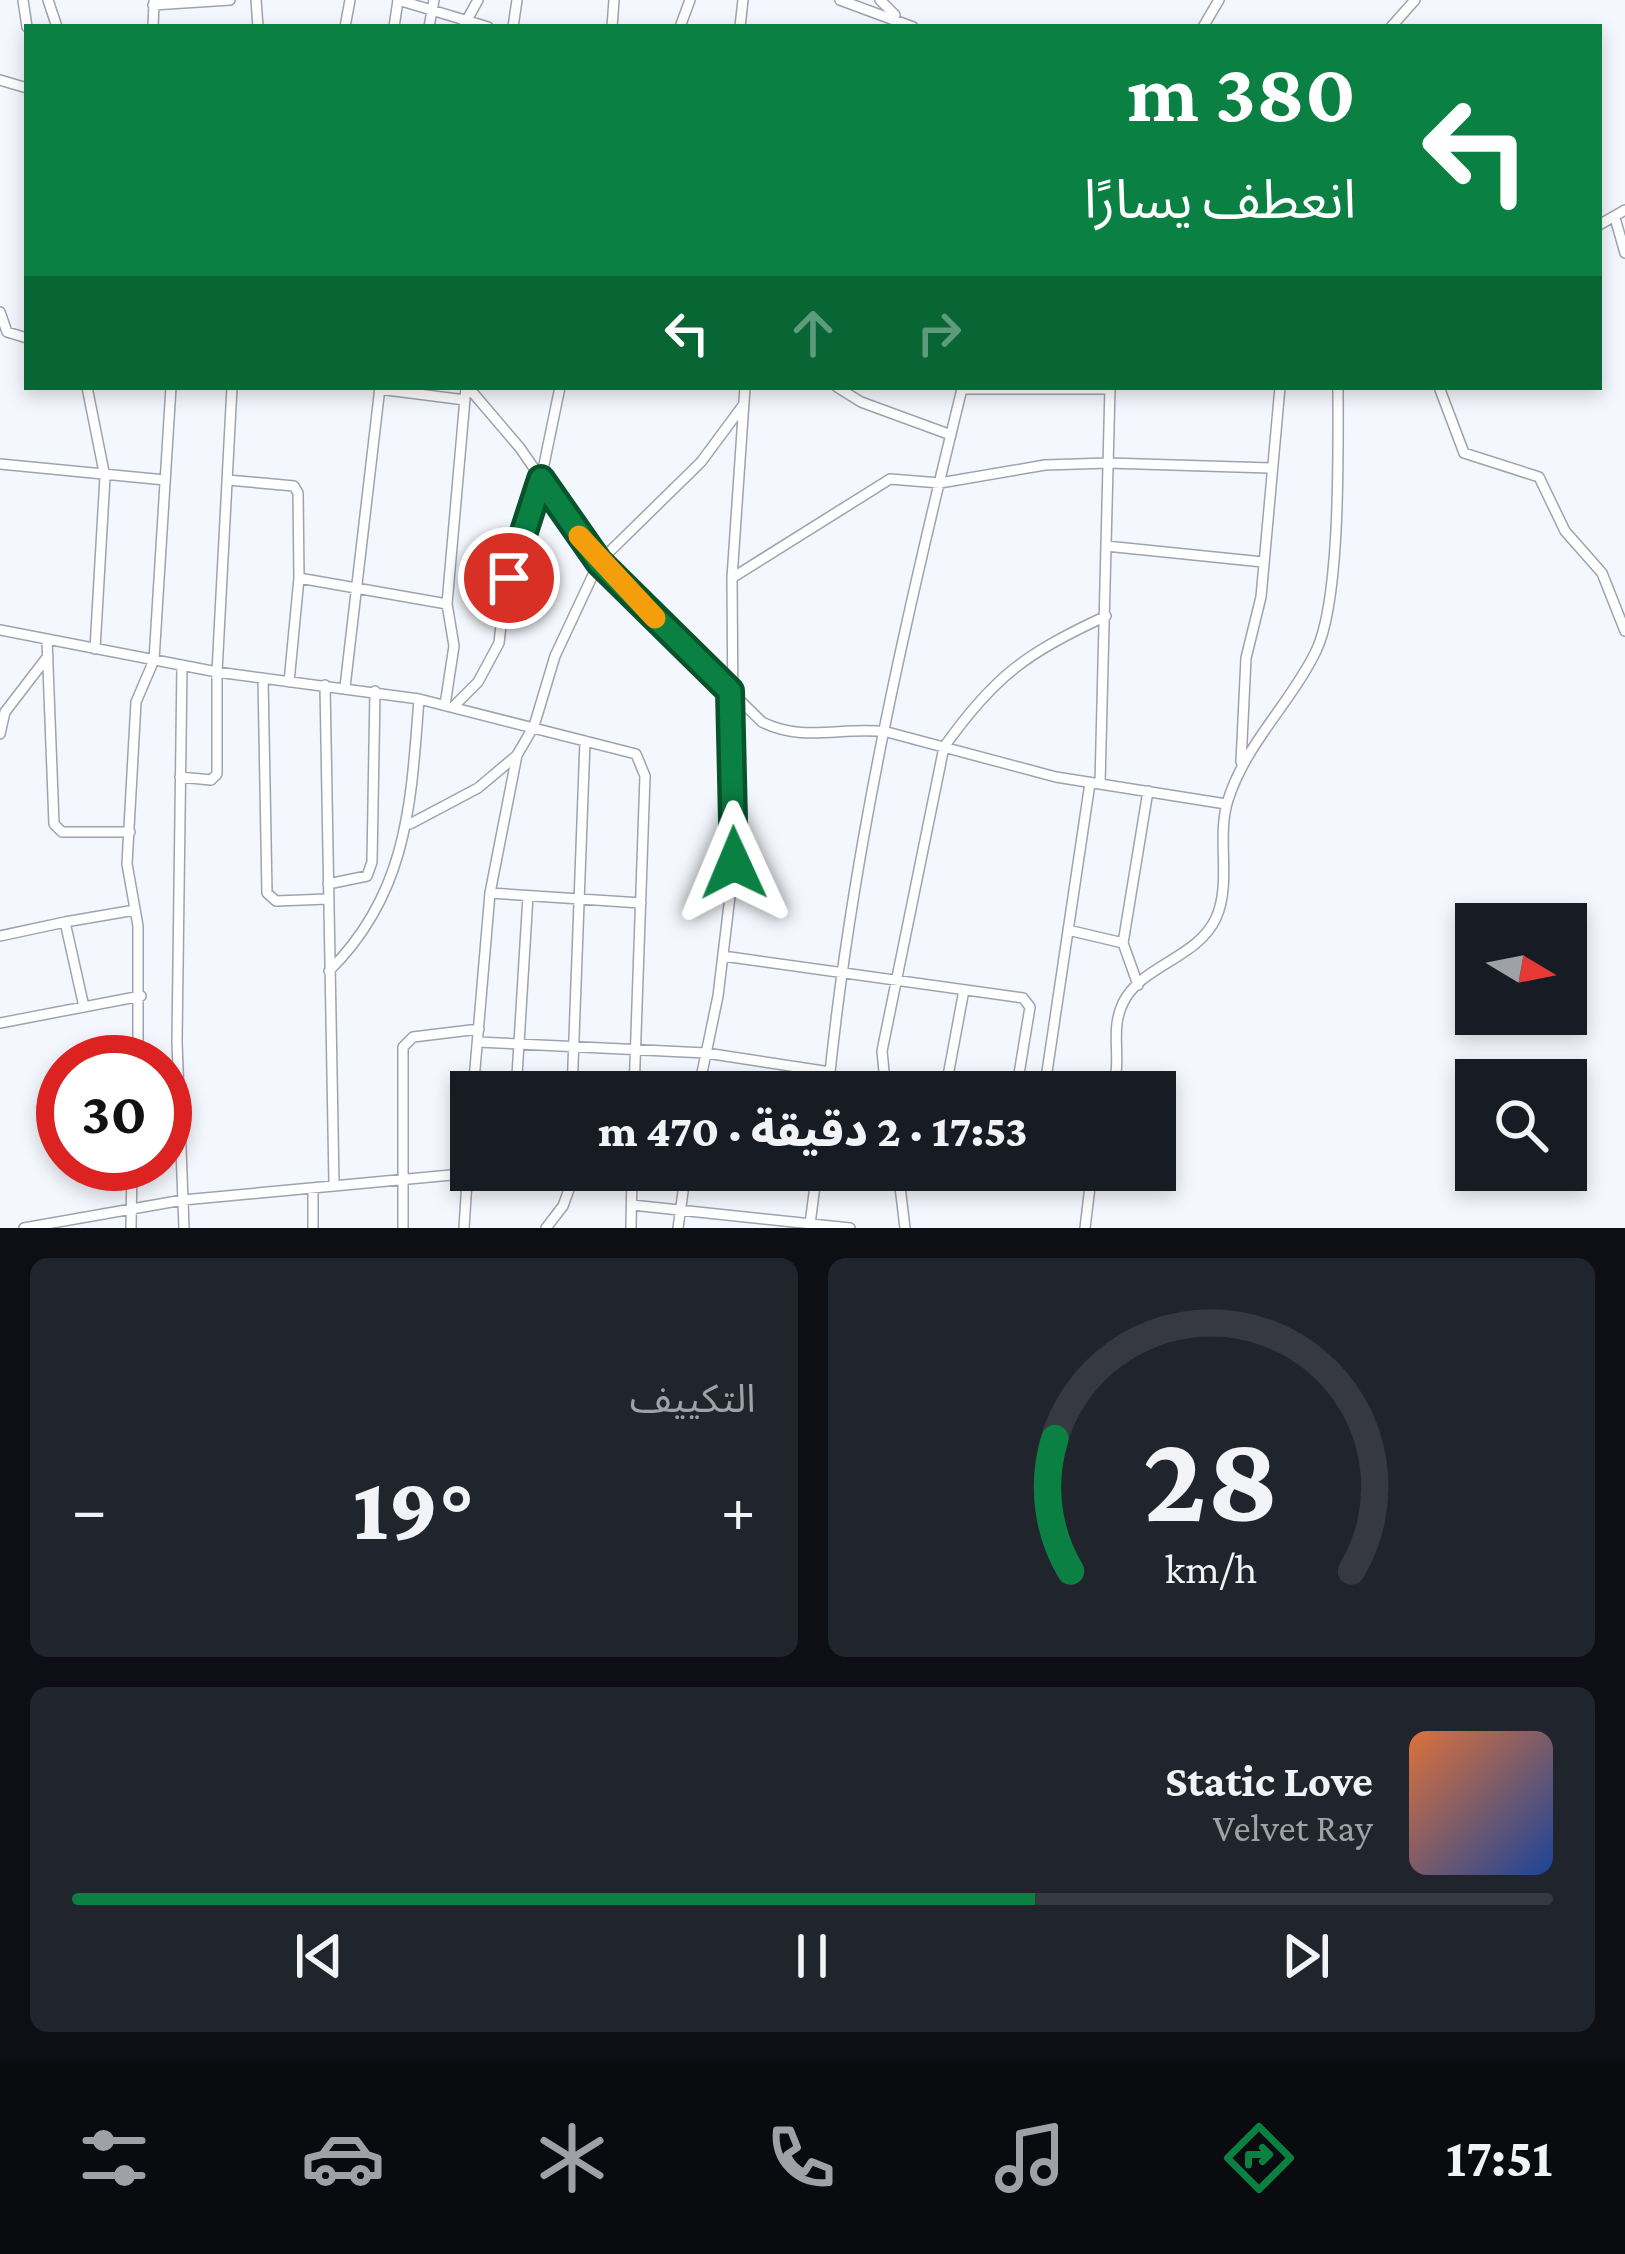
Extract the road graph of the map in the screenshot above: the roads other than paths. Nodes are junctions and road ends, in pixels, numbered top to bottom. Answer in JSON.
{"nodes":[{"id":1,"x":230,"y":0,"type":"edge"},
{"id":2,"x":398,"y":0,"type":"edge"},
{"id":3,"x":434,"y":0,"type":"edge"},
{"id":4,"x":478,"y":0,"type":"edge"},
{"id":5,"x":840,"y":0,"type":"edge"},
{"id":6,"x":880,"y":0,"type":"edge"},
{"id":7,"x":1415,"y":0,"type":"edge"},
{"id":8,"x":153,"y":2,"type":"edge"},
{"id":9,"x":432,"y":14,"type":"junction"},
{"id":10,"x":898,"y":19,"type":"junction"},
{"id":11,"x":430,"y":24,"type":"edge"},
{"id":12,"x":464,"y":24,"type":"edge"},
{"id":13,"x":907,"y":24,"type":"edge"},
{"id":14,"x":1394,"y":24,"type":"edge"},
{"id":15,"x":1625,"y":210,"type":"edge"},
{"id":16,"x":1615,"y":218,"type":"junction"},
{"id":17,"x":1602,"y":224,"type":"edge"},
{"id":18,"x":1625,"y":253,"type":"edge"},
{"id":19,"x":0,"y":312,"type":"edge"},
{"id":20,"x":24,"y":337,"type":"edge"},
{"id":21,"x":88,"y":390,"type":"edge"},
{"id":22,"x":171,"y":390,"type":"edge"},
{"id":23,"x":232,"y":390,"type":"edge"},
{"id":24,"x":380,"y":390,"type":"edge"},
{"id":25,"x":394,"y":390,"type":"edge"},
{"id":26,"x":467,"y":390,"type":"edge"},
{"id":27,"x":469,"y":390,"type":"edge"},
{"id":28,"x":559,"y":390,"type":"edge"},
{"id":29,"x":745,"y":390,"type":"edge"},
{"id":30,"x":842,"y":390,"type":"edge"},
{"id":31,"x":861,"y":390,"type":"edge"},
{"id":32,"x":961,"y":390,"type":"edge"},
{"id":33,"x":1110,"y":390,"type":"edge"},
{"id":34,"x":1280,"y":390,"type":"edge"},
{"id":35,"x":1338,"y":390,"type":"edge"},
{"id":36,"x":1440,"y":390,"type":"edge"},
{"id":37,"x":465,"y":400,"type":"junction"},
{"id":38,"x":861,"y":402,"type":"junction"},
{"id":39,"x":744,"y":404,"type":"junction"},
{"id":40,"x":950,"y":435,"type":"junction"},
{"id":41,"x":1108,"y":463,"type":"junction"},
{"id":42,"x":0,"y":464,"type":"edge"},
{"id":43,"x":1270,"y":468,"type":"junction"},
{"id":44,"x":105,"y":477,"type":"junction"},
{"id":45,"x":541,"y":479,"type":"junction"},
{"id":46,"x":166,"y":480,"type":"junction"},
{"id":47,"x":228,"y":480,"type":"junction"},
{"id":48,"x":940,"y":483,"type":"junction"},
{"id":49,"x":1106,"y":546,"type":"junction"},
{"id":50,"x":599,"y":562,"type":"junction"},
{"id":51,"x":1263,"y":562,"type":"junction"},
{"id":52,"x":299,"y":578,"type":"junction"},
{"id":53,"x":732,"y":578,"type":"junction"},
{"id":54,"x":355,"y":590,"type":"junction"},
{"id":55,"x":447,"y":604,"type":"junction"},
{"id":56,"x":1106,"y":616,"type":"junction"},
{"id":57,"x":0,"y":630,"type":"edge"},
{"id":58,"x":1625,"y":631,"type":"edge"},
{"id":59,"x":47,"y":640,"type":"junction"},
{"id":60,"x":95,"y":649,"type":"junction"},
{"id":61,"x":48,"y":656,"type":"junction"},
{"id":62,"x":154,"y":660,"type":"junction"},
{"id":63,"x":182,"y":665,"type":"junction"},
{"id":64,"x":217,"y":672,"type":"junction"},
{"id":65,"x":263,"y":678,"type":"junction"},
{"id":66,"x":289,"y":682,"type":"junction"},
{"id":67,"x":325,"y":685,"type":"junction"},
{"id":68,"x":345,"y":687,"type":"junction"},
{"id":69,"x":375,"y":691,"type":"junction"},
{"id":70,"x":730,"y":691,"type":"junction"},
{"id":71,"x":419,"y":699,"type":"junction"},
{"id":72,"x":449,"y":706,"type":"junction"},
{"id":73,"x":535,"y":726,"type":"junction"},
{"id":74,"x":887,"y":732,"type":"junction"},
{"id":75,"x":0,"y":734,"type":"edge"},
{"id":76,"x":585,"y":742,"type":"junction"},
{"id":77,"x":944,"y":747,"type":"junction"},
{"id":78,"x":517,"y":755,"type":"junction"},
{"id":79,"x":1241,"y":768,"type":"junction"},
{"id":80,"x":180,"y":777,"type":"junction"},
{"id":81,"x":1095,"y":784,"type":"junction"},
{"id":82,"x":1148,"y":790,"type":"junction"},
{"id":83,"x":1226,"y":804,"type":"junction"},
{"id":84,"x":410,"y":824,"type":"junction"},
{"id":85,"x":130,"y":832,"type":"junction"},
{"id":86,"x":328,"y":884,"type":"junction"},
{"id":87,"x":490,"y":893,"type":"junction"},
{"id":88,"x":528,"y":896,"type":"junction"},
{"id":89,"x":577,"y":898,"type":"junction"},
{"id":90,"x":328,"y":899,"type":"junction"},
{"id":91,"x":640,"y":903,"type":"junction"},
{"id":92,"x":135,"y":910,"type":"junction"},
{"id":93,"x":64,"y":922,"type":"junction"},
{"id":94,"x":1068,"y":930,"type":"junction"},
{"id":95,"x":0,"y":936,"type":"edge"},
{"id":96,"x":1123,"y":943,"type":"junction"},
{"id":97,"x":723,"y":956,"type":"junction"},
{"id":98,"x":329,"y":971,"type":"junction"},
{"id":99,"x":840,"y":975,"type":"junction"},
{"id":100,"x":896,"y":982,"type":"junction"},
{"id":101,"x":1138,"y":985,"type":"junction"},
{"id":102,"x":964,"y":990,"type":"junction"},
{"id":103,"x":141,"y":995,"type":"junction"},
{"id":104,"x":85,"y":1006,"type":"junction"},
{"id":105,"x":1,"y":1021,"type":"edge"},
{"id":106,"x":479,"y":1029,"type":"junction"},
{"id":107,"x":139,"y":1035,"type":"edge"},
{"id":108,"x":478,"y":1042,"type":"junction"},
{"id":109,"x":519,"y":1046,"type":"junction"},
{"id":110,"x":572,"y":1048,"type":"junction"},
{"id":111,"x":636,"y":1051,"type":"junction"},
{"id":112,"x":706,"y":1053,"type":"junction"},
{"id":113,"x":475,"y":1071,"type":"edge"},
{"id":114,"x":517,"y":1071,"type":"edge"},
{"id":115,"x":572,"y":1071,"type":"edge"},
{"id":116,"x":635,"y":1071,"type":"edge"},
{"id":117,"x":702,"y":1071,"type":"edge"},
{"id":118,"x":823,"y":1071,"type":"edge"},
{"id":119,"x":830,"y":1071,"type":"edge"},
{"id":120,"x":884,"y":1071,"type":"edge"},
{"id":121,"x":949,"y":1071,"type":"edge"},
{"id":122,"x":1019,"y":1071,"type":"edge"},
{"id":123,"x":1047,"y":1071,"type":"edge"},
{"id":124,"x":1118,"y":1071,"type":"edge"},
{"id":125,"x":450,"y":1172,"type":"edge"},
{"id":126,"x":404,"y":1175,"type":"junction"},
{"id":127,"x":334,"y":1184,"type":"junction"},
{"id":128,"x":313,"y":1188,"type":"junction"},
{"id":129,"x":133,"y":1191,"type":"edge"},
{"id":130,"x":465,"y":1191,"type":"edge"},
{"id":131,"x":568,"y":1191,"type":"edge"},
{"id":132,"x":632,"y":1191,"type":"edge"},
{"id":133,"x":683,"y":1191,"type":"edge"},
{"id":134,"x":815,"y":1191,"type":"edge"},
{"id":135,"x":901,"y":1191,"type":"edge"},
{"id":136,"x":1089,"y":1191,"type":"edge"},
{"id":137,"x":183,"y":1200,"type":"junction"},
{"id":138,"x":632,"y":1205,"type":"junction"},
{"id":139,"x":133,"y":1210,"type":"junction"},
{"id":140,"x":680,"y":1210,"type":"junction"},
{"id":141,"x":810,"y":1226,"type":"edge"},
{"id":142,"x":24,"y":1228,"type":"edge"},
{"id":143,"x":131,"y":1228,"type":"edge"},
{"id":144,"x":184,"y":1228,"type":"edge"},
{"id":145,"x":313,"y":1228,"type":"edge"},
{"id":146,"x":404,"y":1228,"type":"edge"},
{"id":147,"x":464,"y":1228,"type":"edge"},
{"id":148,"x":546,"y":1228,"type":"edge"},
{"id":149,"x":631,"y":1228,"type":"edge"},
{"id":150,"x":678,"y":1228,"type":"edge"},
{"id":151,"x":850,"y":1228,"type":"edge"},
{"id":152,"x":905,"y":1228,"type":"edge"},
{"id":153,"x":1085,"y":1228,"type":"edge"}],
"edges":[{"from":1,"to":8,"type":"street"},
{"from":2,"to":9,"type":"street"},
{"from":3,"to":9,"type":"street"},
{"from":4,"to":12,"type":"street"},
{"from":5,"to":10,"type":"street"},
{"from":6,"to":10,"type":"street"},
{"from":7,"to":14,"type":"street"},
{"from":9,"to":11,"type":"street"},
{"from":9,"to":12,"type":"street"},
{"from":10,"to":13,"type":"street"},
{"from":15,"to":16,"type":"street"},
{"from":16,"to":17,"type":"street"},
{"from":16,"to":18,"type":"street"},
{"from":19,"to":20,"type":"street"},
{"from":21,"to":44,"type":"street"},
{"from":22,"to":46,"type":"street"},
{"from":23,"to":47,"type":"street"},
{"from":24,"to":54,"type":"street"},
{"from":25,"to":37,"type":"street"},
{"from":26,"to":37,"type":"street"},
{"from":27,"to":45,"type":"street"},
{"from":28,"to":45,"type":"street"},
{"from":29,"to":39,"type":"street"},
{"from":30,"to":38,"type":"street"},
{"from":31,"to":38,"type":"street"},
{"from":32,"to":40,"type":"street"},
{"from":33,"to":41,"type":"street"},
{"from":34,"to":43,"type":"street"},
{"from":35,"to":79,"type":"street"},
{"from":36,"to":58,"type":"street"},
{"from":37,"to":55,"type":"street"},
{"from":38,"to":40,"type":"street"},
{"from":39,"to":50,"type":"street"},
{"from":39,"to":53,"type":"street"},
{"from":40,"to":48,"type":"street"},
{"from":41,"to":43,"type":"street"},
{"from":41,"to":48,"type":"street"},
{"from":41,"to":49,"type":"street"},
{"from":42,"to":44,"type":"street"},
{"from":43,"to":51,"type":"street"},
{"from":44,"to":46,"type":"street"},
{"from":44,"to":60,"type":"street"},
{"from":45,"to":50,"type":"street"},
{"from":45,"to":72,"type":"street"},
{"from":46,"to":62,"type":"street"},
{"from":47,"to":52,"type":"street"},
{"from":47,"to":64,"type":"street"},
{"from":48,"to":53,"type":"street"},
{"from":48,"to":74,"type":"street"},
{"from":49,"to":51,"type":"street"},
{"from":49,"to":56,"type":"street"},
{"from":50,"to":70,"type":"street"},
{"from":50,"to":73,"type":"street"},
{"from":51,"to":79,"type":"street"},
{"from":52,"to":54,"type":"street"},
{"from":52,"to":66,"type":"street"},
{"from":53,"to":70,"type":"street"},
{"from":54,"to":55,"type":"street"},
{"from":54,"to":68,"type":"street"},
{"from":55,"to":72,"type":"street"},
{"from":56,"to":77,"type":"street"},
{"from":56,"to":81,"type":"street"},
{"from":57,"to":59,"type":"street"},
{"from":59,"to":60,"type":"street"},
{"from":59,"to":61,"type":"street"},
{"from":60,"to":62,"type":"street"},
{"from":61,"to":75,"type":"street"},
{"from":61,"to":85,"type":"street"},
{"from":62,"to":63,"type":"street"},
{"from":62,"to":85,"type":"street"},
{"from":63,"to":64,"type":"street"},
{"from":63,"to":80,"type":"street"},
{"from":64,"to":65,"type":"street"},
{"from":64,"to":80,"type":"street"},
{"from":65,"to":66,"type":"street"},
{"from":65,"to":90,"type":"street"},
{"from":66,"to":67,"type":"street"},
{"from":67,"to":68,"type":"street"},
{"from":67,"to":86,"type":"street"},
{"from":68,"to":69,"type":"street"},
{"from":69,"to":71,"type":"street"},
{"from":69,"to":86,"type":"street"},
{"from":70,"to":74,"type":"street"},
{"from":70,"to":97,"type":"street"},
{"from":71,"to":72,"type":"street"},
{"from":71,"to":84,"type":"street"},
{"from":72,"to":73,"type":"street"},
{"from":73,"to":76,"type":"street"},
{"from":73,"to":78,"type":"street"},
{"from":74,"to":77,"type":"street"},
{"from":74,"to":99,"type":"street"},
{"from":76,"to":89,"type":"street"},
{"from":76,"to":91,"type":"street"},
{"from":77,"to":81,"type":"street"},
{"from":77,"to":100,"type":"street"},
{"from":78,"to":84,"type":"street"},
{"from":78,"to":87,"type":"street"},
{"from":79,"to":83,"type":"street"},
{"from":80,"to":137,"type":"street"},
{"from":81,"to":82,"type":"street"},
{"from":81,"to":94,"type":"street"},
{"from":82,"to":83,"type":"street"},
{"from":82,"to":96,"type":"street"},
{"from":83,"to":101,"type":"street"},
{"from":84,"to":98,"type":"street"},
{"from":85,"to":92,"type":"street"},
{"from":86,"to":90,"type":"street"},
{"from":87,"to":88,"type":"street"},
{"from":87,"to":106,"type":"street"},
{"from":88,"to":89,"type":"street"},
{"from":88,"to":109,"type":"street"},
{"from":89,"to":91,"type":"street"},
{"from":89,"to":110,"type":"street"},
{"from":90,"to":98,"type":"street"},
{"from":91,"to":111,"type":"street"},
{"from":92,"to":93,"type":"street"},
{"from":92,"to":103,"type":"street"},
{"from":93,"to":95,"type":"street"},
{"from":93,"to":104,"type":"street"},
{"from":94,"to":96,"type":"street"},
{"from":94,"to":123,"type":"street"},
{"from":96,"to":101,"type":"street"},
{"from":97,"to":99,"type":"street"},
{"from":97,"to":112,"type":"street"},
{"from":98,"to":127,"type":"street"},
{"from":99,"to":100,"type":"street"},
{"from":99,"to":119,"type":"street"},
{"from":100,"to":102,"type":"street"},
{"from":100,"to":120,"type":"street"},
{"from":101,"to":124,"type":"street"},
{"from":102,"to":121,"type":"street"},
{"from":102,"to":122,"type":"street"},
{"from":103,"to":104,"type":"street"},
{"from":103,"to":107,"type":"street"},
{"from":104,"to":105,"type":"street"},
{"from":106,"to":108,"type":"street"},
{"from":106,"to":126,"type":"street"},
{"from":108,"to":109,"type":"street"},
{"from":108,"to":113,"type":"street"},
{"from":109,"to":110,"type":"street"},
{"from":109,"to":114,"type":"street"},
{"from":110,"to":111,"type":"street"},
{"from":110,"to":115,"type":"street"},
{"from":111,"to":112,"type":"street"},
{"from":111,"to":116,"type":"street"},
{"from":112,"to":117,"type":"street"},
{"from":112,"to":118,"type":"street"},
{"from":125,"to":126,"type":"street"},
{"from":126,"to":127,"type":"street"},
{"from":126,"to":146,"type":"street"},
{"from":127,"to":128,"type":"street"},
{"from":128,"to":137,"type":"street"},
{"from":128,"to":145,"type":"street"},
{"from":129,"to":139,"type":"street"},
{"from":130,"to":147,"type":"street"},
{"from":131,"to":148,"type":"street"},
{"from":132,"to":138,"type":"street"},
{"from":133,"to":140,"type":"street"},
{"from":134,"to":141,"type":"street"},
{"from":135,"to":152,"type":"street"},
{"from":136,"to":153,"type":"street"},
{"from":137,"to":139,"type":"street"},
{"from":137,"to":144,"type":"street"},
{"from":138,"to":140,"type":"street"},
{"from":138,"to":149,"type":"street"},
{"from":139,"to":142,"type":"street"},
{"from":139,"to":143,"type":"street"},
{"from":140,"to":141,"type":"street"},
{"from":140,"to":150,"type":"street"},
{"from":141,"to":151,"type":"street"}]}
